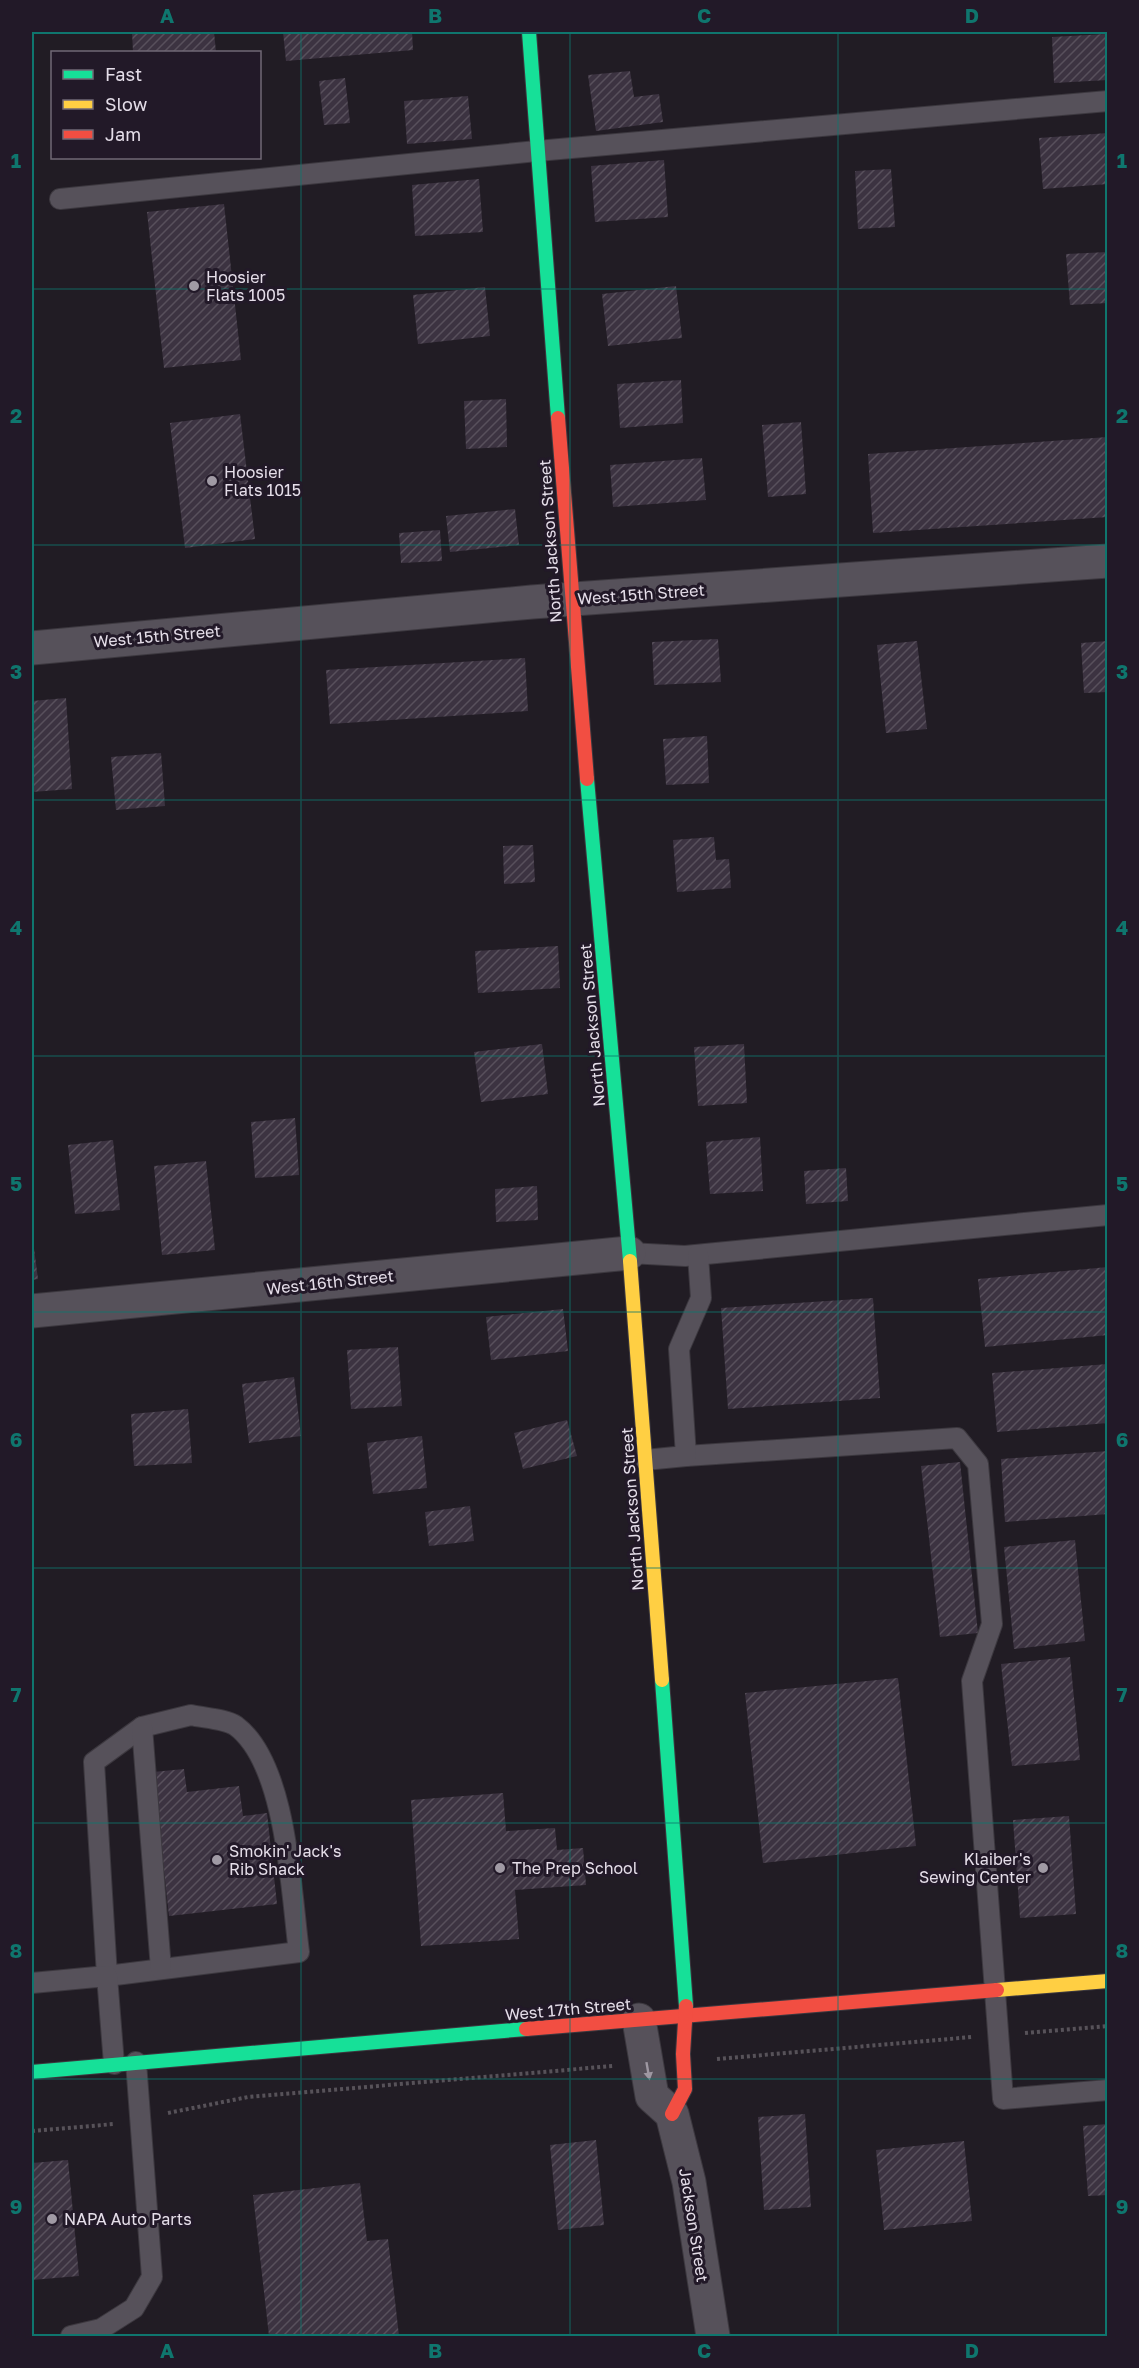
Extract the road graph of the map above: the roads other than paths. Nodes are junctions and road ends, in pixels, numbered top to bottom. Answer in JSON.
{"nodes":[{"id":1,"x":529,"y":32,"type":"edge"},
{"id":2,"x":1107,"y":101,"type":"edge"},
{"id":3,"x":537,"y":151,"type":"junction"},
{"id":4,"x":60,"y":199,"type":"dead end"},
{"id":5,"x":1107,"y":561,"type":"edge"},
{"id":6,"x":571,"y":599,"type":"junction"},
{"id":7,"x":32,"y":648,"type":"edge"},
{"id":8,"x":1107,"y":1215,"type":"edge"},
{"id":9,"x":629,"y":1253,"type":"junction"},
{"id":10,"x":698,"y":1255,"type":"junction"},
{"id":11,"x":32,"y":1311,"type":"edge"},
{"id":12,"x":686,"y":1456,"type":"junction"},
{"id":13,"x":645,"y":1460,"type":"junction"},
{"id":14,"x":142,"y":1727,"type":"junction"},
{"id":15,"x":161,"y":1969,"type":"junction"},
{"id":16,"x":107,"y":1976,"type":"junction"},
{"id":17,"x":1107,"y":1981,"type":"edge"},
{"id":18,"x":32,"y":1983,"type":"edge"},
{"id":19,"x":995,"y":1990,"type":"junction"},
{"id":20,"x":686,"y":2016,"type":"junction"},
{"id":21,"x":639,"y":2020,"type":"junction"},
{"id":22,"x":136,"y":2062,"type":"junction"},
{"id":23,"x":114,"y":2064,"type":"junction"},
{"id":24,"x":32,"y":2072,"type":"edge"},
{"id":25,"x":1107,"y":2090,"type":"edge"},
{"id":26,"x":672,"y":2114,"type":"junction"},
{"id":27,"x":71,"y":2337,"type":"edge"},
{"id":28,"x":713,"y":2337,"type":"edge"}],
"edges":[{"from":1,"to":3,"type":"street","name":"North Jackson Street"},
{"from":2,"to":3,"type":"lane"},
{"from":3,"to":4,"type":"lane"},
{"from":3,"to":6,"type":"street","name":"North Jackson Street"},
{"from":5,"to":6,"type":"street","name":"West 15th Street"},
{"from":6,"to":7,"type":"street","name":"West 15th Street"},
{"from":6,"to":9,"type":"street","name":"North Jackson Street"},
{"from":8,"to":10,"type":"lane"},
{"from":9,"to":10,"type":"lane"},
{"from":9,"to":11,"type":"street","name":"West 16th Street"},
{"from":9,"to":13,"type":"street","name":"North Jackson Street"},
{"from":10,"to":12,"type":"lane"},
{"from":12,"to":13,"type":"lane"},
{"from":12,"to":19,"type":"lane"},
{"from":13,"to":20,"type":"street","name":"North Jackson Street"},
{"from":14,"to":15,"type":"lane"},
{"from":14,"to":15,"type":"lane"},
{"from":14,"to":16,"type":"lane"},
{"from":15,"to":16,"type":"lane"},
{"from":16,"to":18,"type":"lane"},
{"from":16,"to":23,"type":"lane"},
{"from":17,"to":19,"type":"street","name":"West 17th Street"},
{"from":19,"to":20,"type":"street","name":"West 17th Street"},
{"from":19,"to":25,"type":"lane"},
{"from":20,"to":21,"type":"street","name":"West 17th Street"},
{"from":20,"to":26,"type":"street"},
{"from":21,"to":22,"type":"street","name":"West 17th Street"},
{"from":21,"to":26,"type":"street","one_way":true},
{"from":22,"to":23,"type":"street","name":"West 17th Street"},
{"from":22,"to":27,"type":"lane"},
{"from":23,"to":24,"type":"street","name":"West 17th Street"},
{"from":26,"to":28,"type":"street","name":"Jackson Street"}]}
